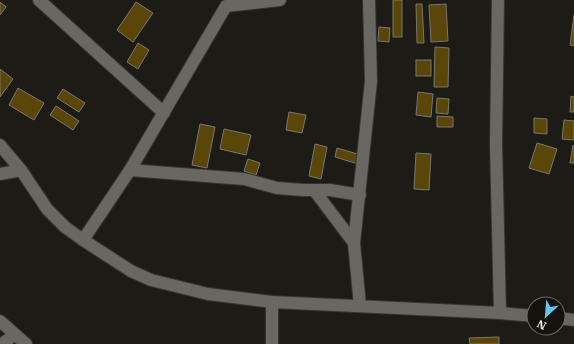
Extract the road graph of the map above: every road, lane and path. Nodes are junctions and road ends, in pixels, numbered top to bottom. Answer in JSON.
{"nodes":[{"id":1,"x":39,"y":0,"type":"edge"},
{"id":2,"x":280,"y":0,"type":"edge"},
{"id":3,"x":369,"y":0,"type":"edge"},
{"id":4,"x":498,"y":0,"type":"edge"},
{"id":5,"x":226,"y":3,"type":"edge"},
{"id":6,"x":164,"y":113,"type":"junction"},
{"id":7,"x":0,"y":145,"type":"edge"},
{"id":8,"x":20,"y":170,"type":"junction"},
{"id":9,"x":130,"y":170,"type":"junction"},
{"id":10,"x":0,"y":174,"type":"edge"},
{"id":11,"x":314,"y":190,"type":"junction"},
{"id":12,"x":360,"y":195,"type":"junction"},
{"id":13,"x":83,"y":240,"type":"junction"},
{"id":14,"x":354,"y":243,"type":"junction"},
{"id":15,"x":272,"y":302,"type":"junction"},
{"id":16,"x":360,"y":306,"type":"junction"},
{"id":17,"x":500,"y":313,"type":"junction"},
{"id":18,"x":526,"y":315,"type":"edge"},
{"id":19,"x":0,"y":321,"type":"edge"},
{"id":20,"x":14,"y":335,"type":"junction"},
{"id":21,"x":2,"y":344,"type":"edge"},
{"id":22,"x":26,"y":344,"type":"edge"},
{"id":23,"x":272,"y":344,"type":"edge"}],
"edges":[{"from":1,"to":6,"type":"street"},
{"from":2,"to":5,"type":"street"},
{"from":3,"to":12,"type":"street"},
{"from":4,"to":17,"type":"street"},
{"from":5,"to":6,"type":"street"},
{"from":6,"to":9,"type":"street"},
{"from":7,"to":8,"type":"street"},
{"from":8,"to":10,"type":"street"},
{"from":8,"to":13,"type":"street"},
{"from":9,"to":11,"type":"street"},
{"from":9,"to":13,"type":"street"},
{"from":11,"to":12,"type":"street"},
{"from":11,"to":14,"type":"street"},
{"from":12,"to":14,"type":"street"},
{"from":13,"to":15,"type":"street"},
{"from":14,"to":16,"type":"street"},
{"from":15,"to":16,"type":"street"},
{"from":15,"to":23,"type":"street"},
{"from":16,"to":17,"type":"street"},
{"from":17,"to":18,"type":"street"},
{"from":19,"to":20,"type":"street"},
{"from":20,"to":21,"type":"street"},
{"from":20,"to":22,"type":"street"}]}
